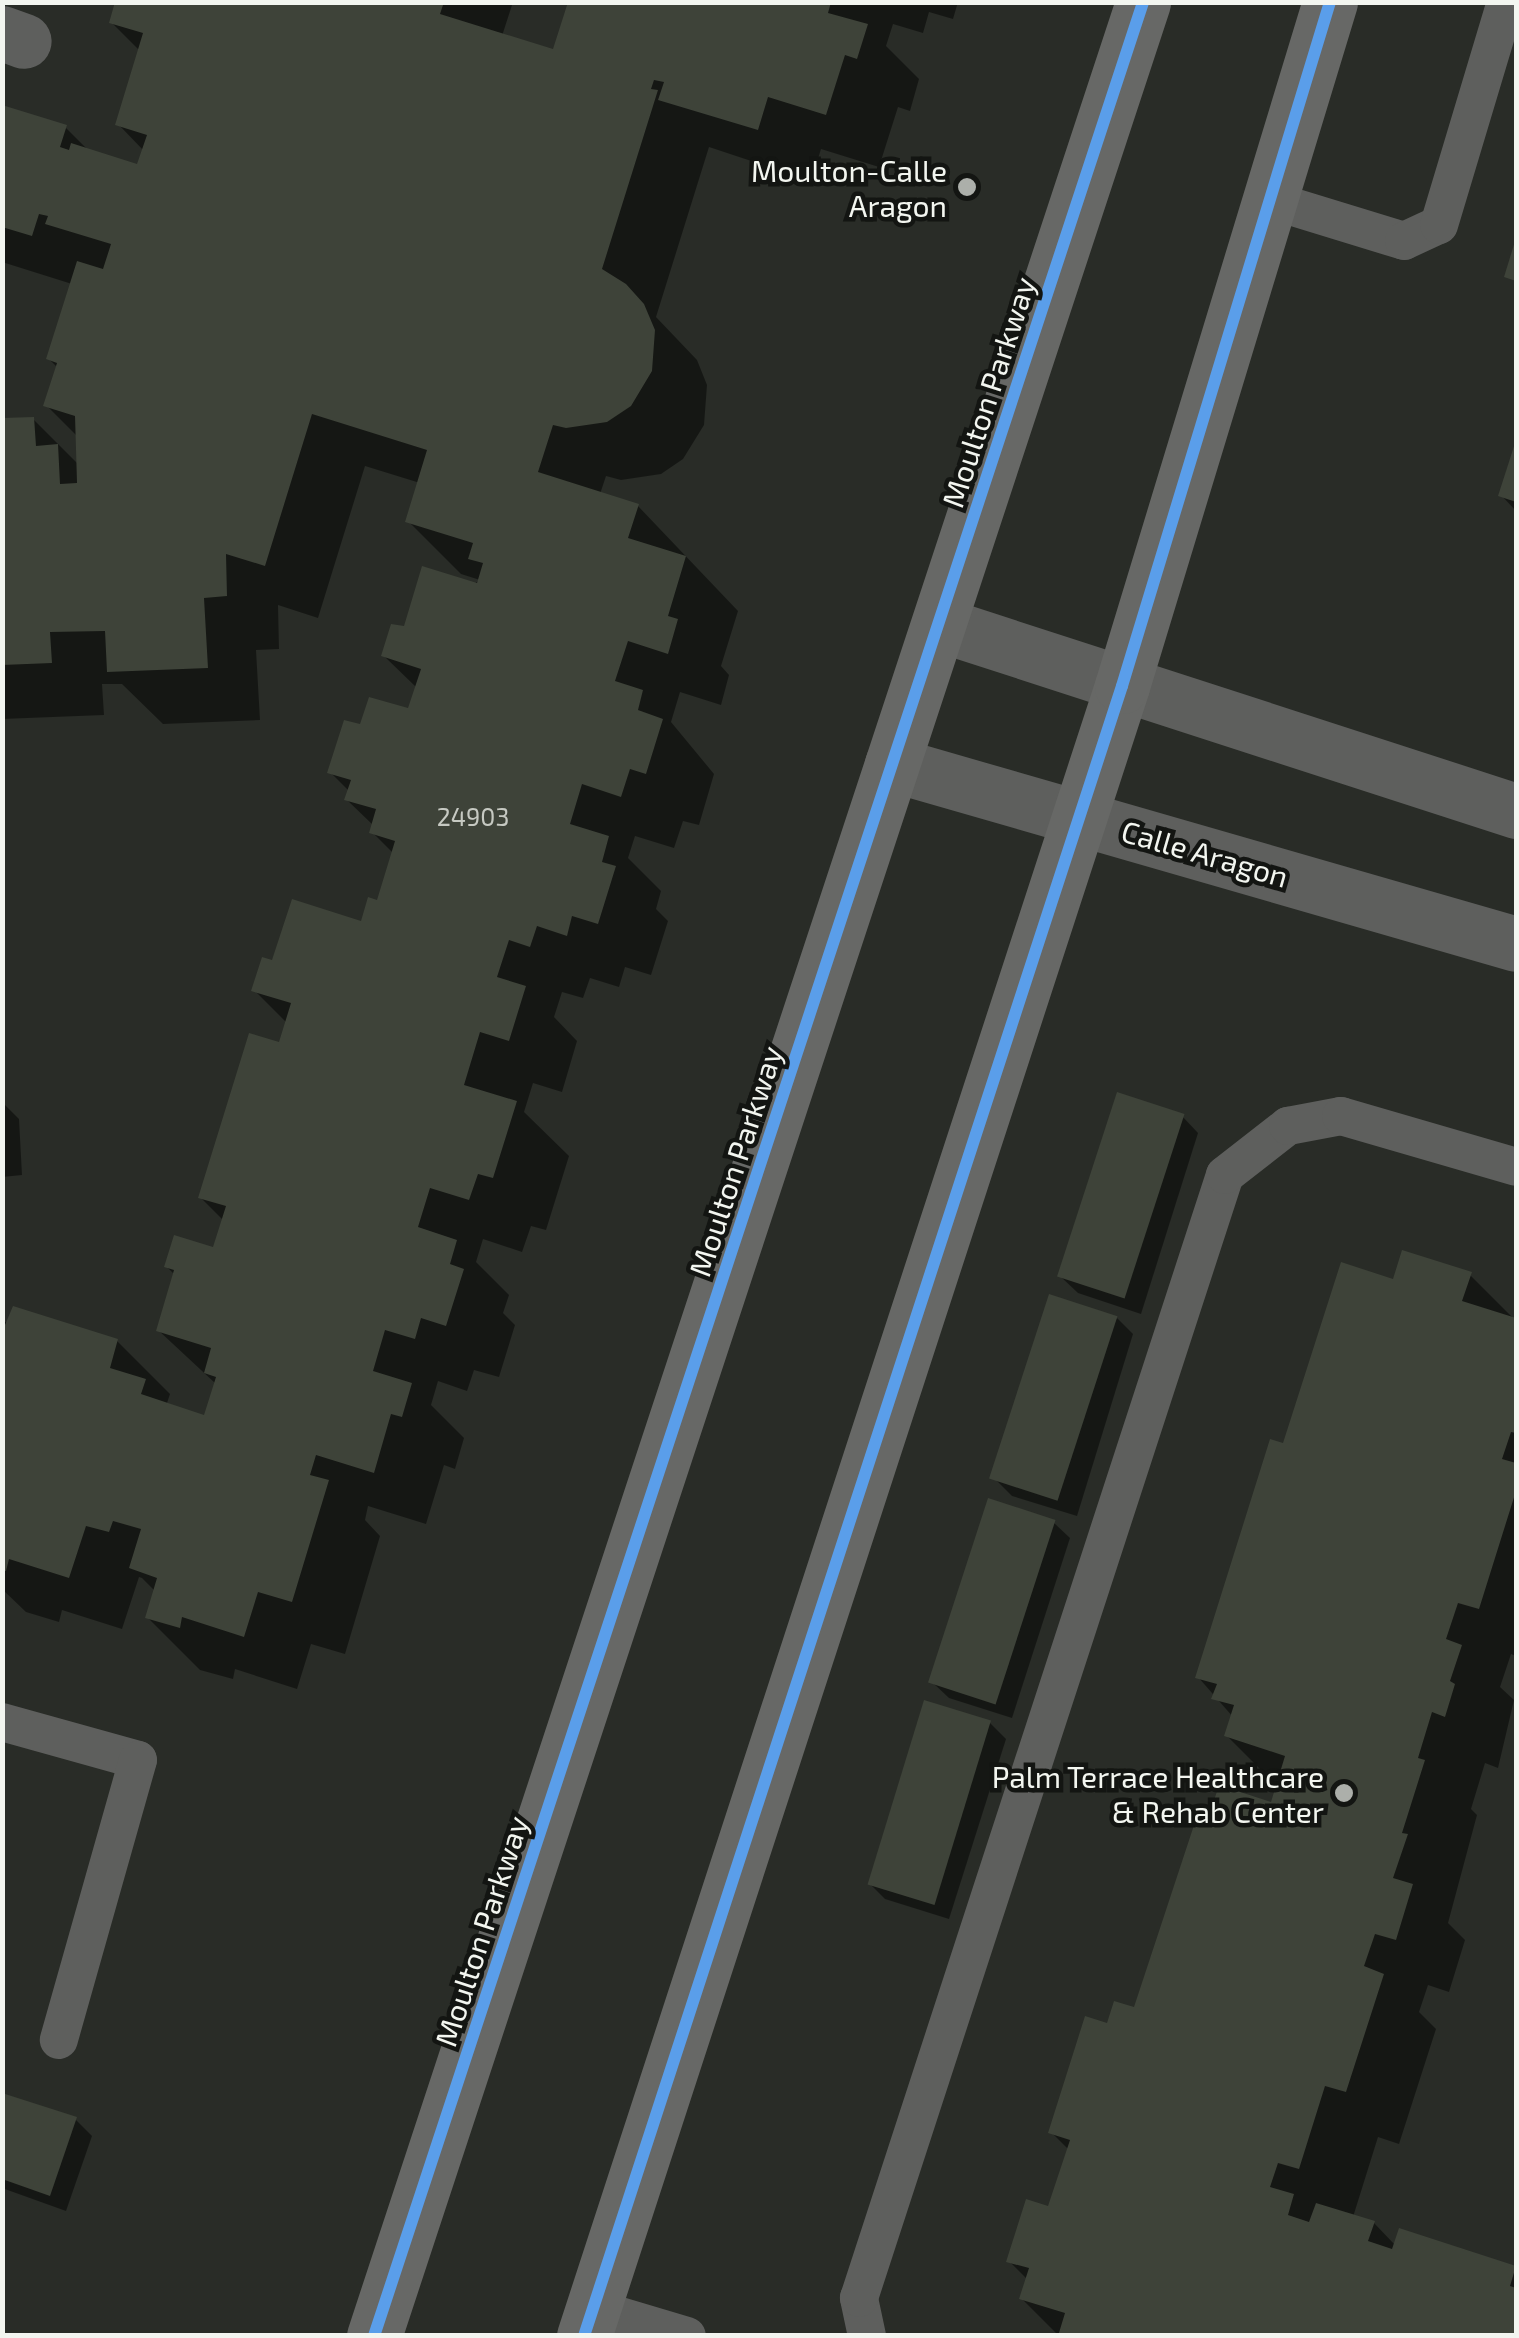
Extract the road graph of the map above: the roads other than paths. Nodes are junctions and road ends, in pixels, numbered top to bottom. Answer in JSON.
{"nodes":[{"id":1,"x":1142,"y":2,"type":"edge"},
{"id":2,"x":1330,"y":2,"type":"edge"},
{"id":3,"x":1506,"y":2,"type":"edge"},
{"id":4,"x":1270,"y":200,"type":"junction"},
{"id":5,"x":938,"y":624,"type":"junction"},
{"id":6,"x":1122,"y":686,"type":"junction"},
{"id":7,"x":892,"y":764,"type":"junction"},
{"id":8,"x":1516,"y":810,"type":"edge"},
{"id":9,"x":1076,"y":816,"type":"junction"},
{"id":10,"x":1516,"y":944,"type":"edge"},
{"id":11,"x":1516,"y":1166,"type":"edge"},
{"id":12,"x":2,"y":1722,"type":"edge"},
{"id":13,"x":59,"y":2040,"type":"dead end"},
{"id":14,"x":588,"y":2322,"type":"edge"},
{"id":15,"x":374,"y":2336,"type":"edge"},
{"id":16,"x":687,"y":2336,"type":"edge"},
{"id":17,"x":867,"y":2336,"type":"edge"}],
"edges":[{"from":1,"to":5,"type":"main road","name":"Moulton Parkway"},
{"from":2,"to":4,"type":"main road"},
{"from":3,"to":4,"type":"lane"},
{"from":4,"to":6,"type":"main road"},
{"from":5,"to":6,"type":"street"},
{"from":5,"to":7,"type":"main road","name":"Moulton Parkway"},
{"from":6,"to":8,"type":"street"},
{"from":6,"to":9,"type":"main road"},
{"from":7,"to":9,"type":"street","name":"Calle Aragon"},
{"from":7,"to":15,"type":"main road","name":"Moulton Parkway"},
{"from":9,"to":10,"type":"street","name":"Calle Aragon"},
{"from":9,"to":14,"type":"main road"},
{"from":11,"to":17,"type":"lane"},
{"from":12,"to":13,"type":"lane"},
{"from":14,"to":16,"type":"lane"}]}
